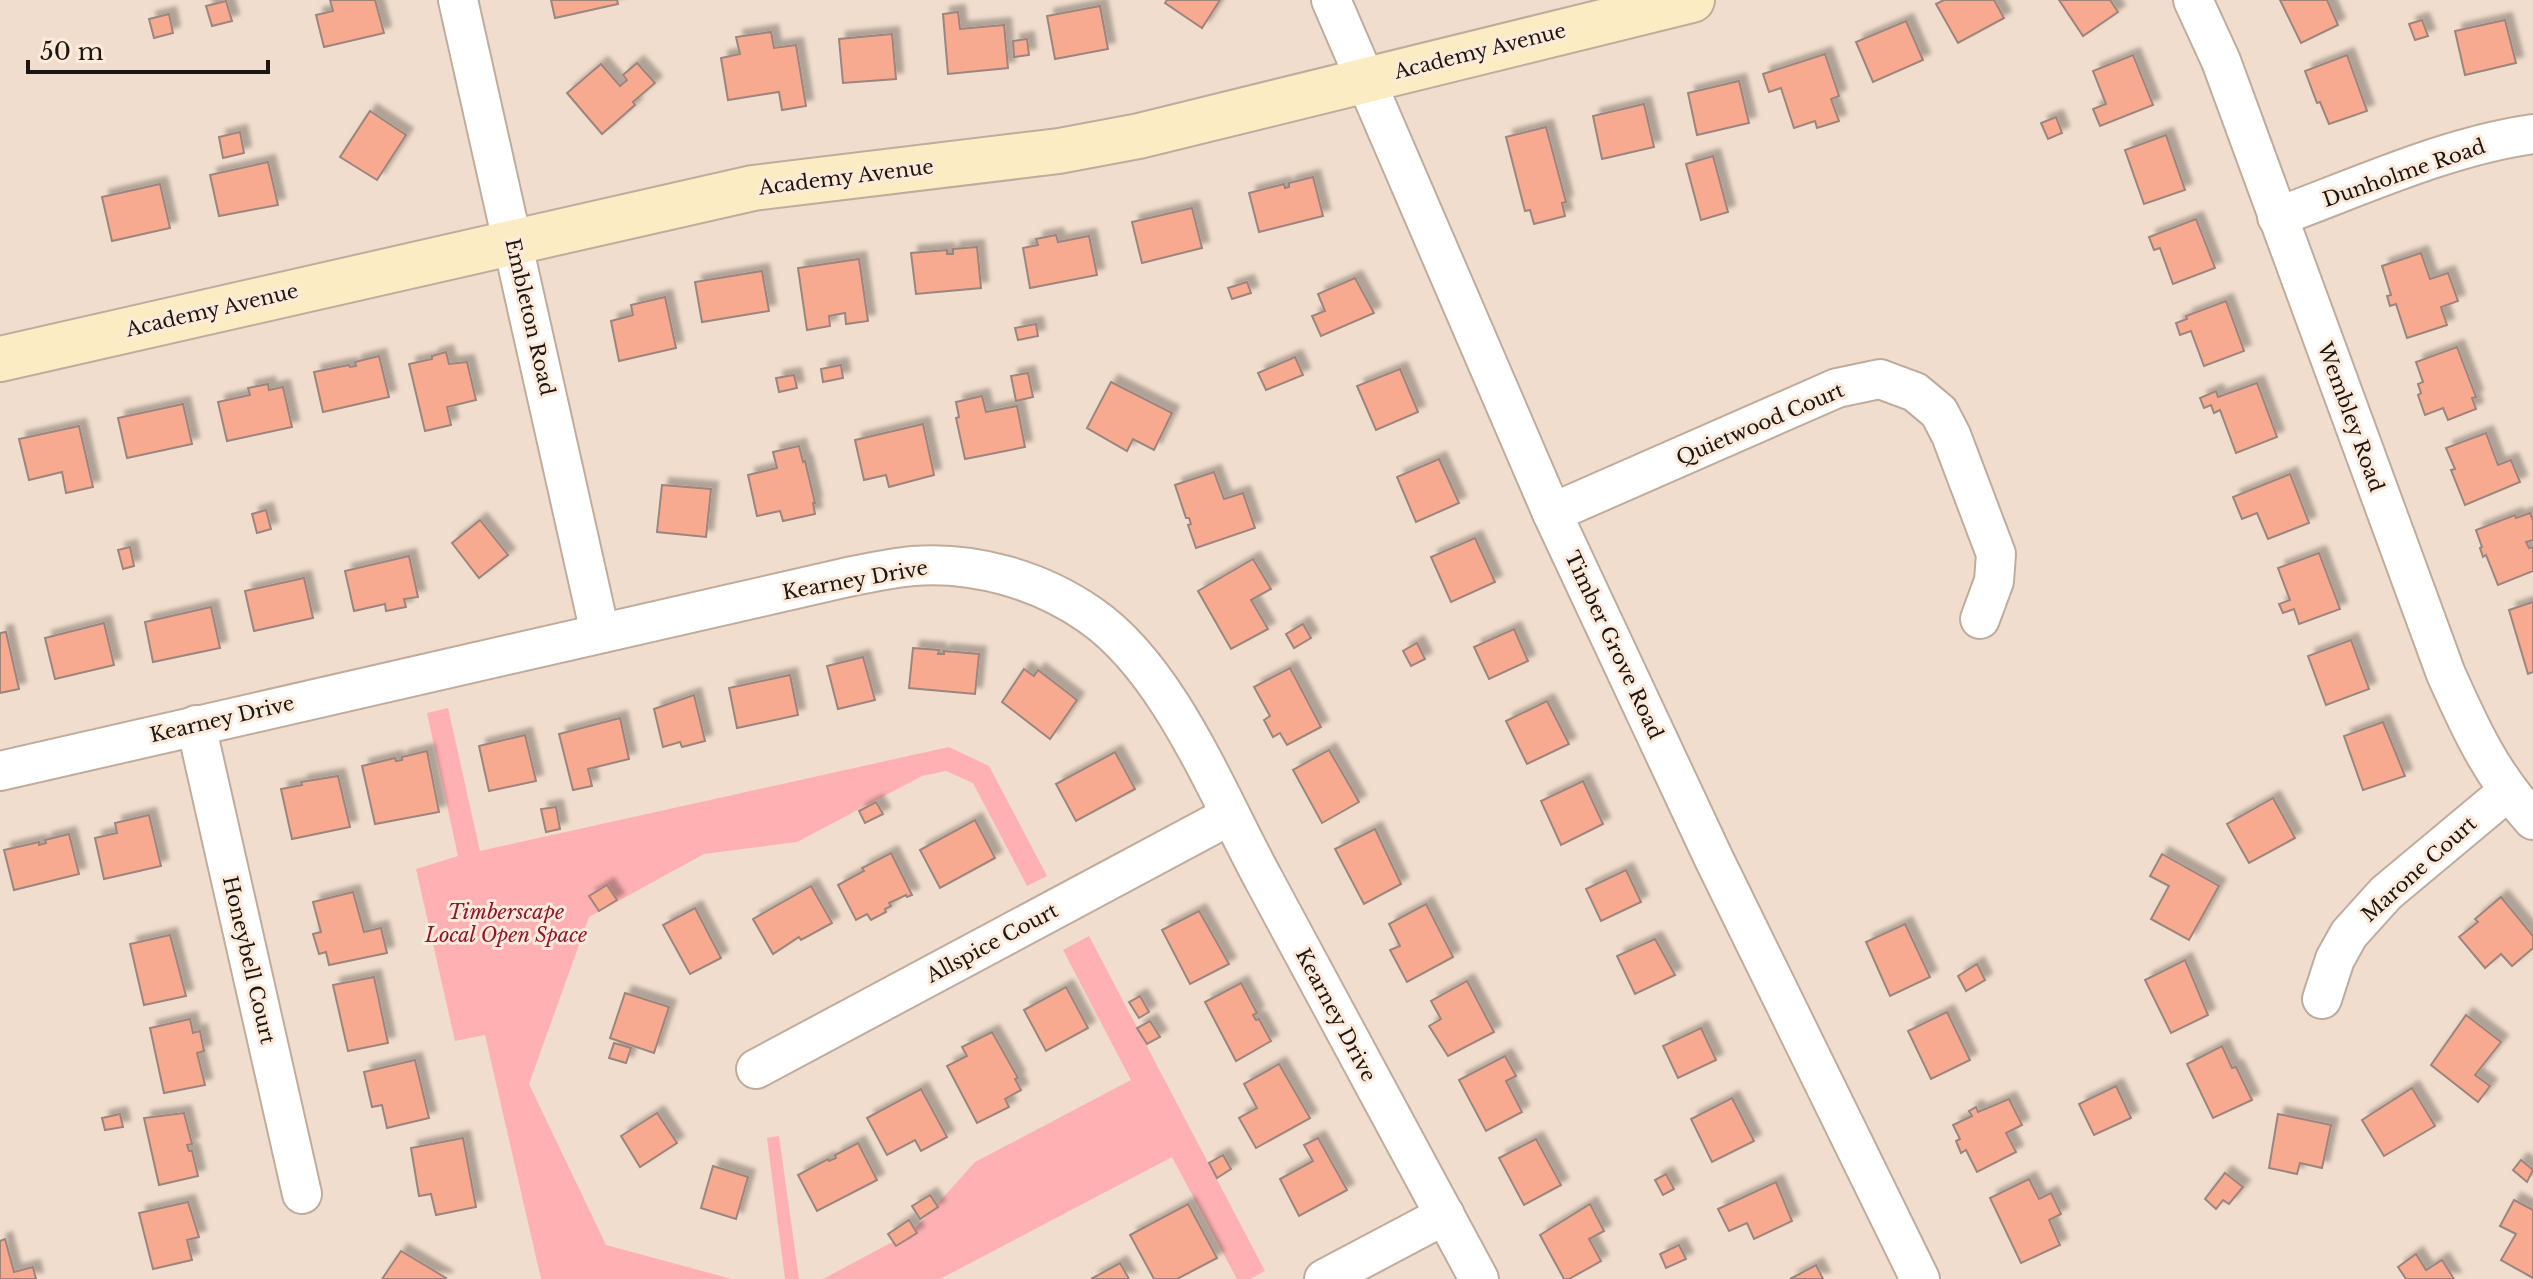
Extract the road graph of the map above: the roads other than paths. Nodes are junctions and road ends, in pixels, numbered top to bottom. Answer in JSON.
{"nodes":[{"id":1,"x":458,"y":0,"type":"edge"},
{"id":2,"x":1331,"y":0,"type":"edge"},
{"id":3,"x":1692,"y":0,"type":"edge"},
{"id":4,"x":2193,"y":0,"type":"edge"},
{"id":5,"x":1364,"y":80,"type":"junction"},
{"id":6,"x":2533,"y":134,"type":"edge"},
{"id":7,"x":2277,"y":217,"type":"junction"},
{"id":8,"x":513,"y":242,"type":"junction"},
{"id":9,"x":0,"y":359,"type":"edge"},
{"id":10,"x":1552,"y":513,"type":"junction"},
{"id":11,"x":1980,"y":619,"type":"dead end"},
{"id":12,"x":600,"y":633,"type":"junction"},
{"id":13,"x":196,"y":725,"type":"junction"},
{"id":14,"x":0,"y":771,"type":"edge"},
{"id":15,"x":2507,"y":792,"type":"junction"},
{"id":16,"x":1229,"y":816,"type":"junction"},
{"id":17,"x":2533,"y":820,"type":"edge"},
{"id":18,"x":2322,"y":999,"type":"dead end"},
{"id":19,"x":756,"y":1069,"type":"dead end"},
{"id":20,"x":302,"y":1194,"type":"dead end"},
{"id":21,"x":1445,"y":1215,"type":"junction"},
{"id":22,"x":1324,"y":1279,"type":"edge"},
{"id":23,"x":1479,"y":1279,"type":"edge"},
{"id":24,"x":1920,"y":1279,"type":"edge"}],
"edges":[{"from":1,"to":8,"type":"street","name":"Embleton Road"},
{"from":2,"to":5,"type":"street","name":"Timber Grove Road"},
{"from":3,"to":5,"type":"street","name":"Academy Avenue"},
{"from":4,"to":7,"type":"street","name":"Wembley Road"},
{"from":5,"to":8,"type":"street","name":"Academy Avenue"},
{"from":5,"to":10,"type":"street","name":"Timber Grove Road"},
{"from":6,"to":7,"type":"street","name":"Dunholme Road"},
{"from":7,"to":15,"type":"street","name":"Wembley Road"},
{"from":8,"to":9,"type":"street","name":"Academy Avenue"},
{"from":8,"to":12,"type":"street","name":"Embleton Road"},
{"from":10,"to":11,"type":"street","name":"Quietwood Court"},
{"from":10,"to":24,"type":"street","name":"Timber Grove Road"},
{"from":12,"to":13,"type":"street","name":"Kearney Drive"},
{"from":12,"to":16,"type":"street","name":"Kearney Drive"},
{"from":13,"to":14,"type":"street","name":"Kearney Drive"},
{"from":13,"to":20,"type":"street","name":"Honeybell Court"},
{"from":15,"to":17,"type":"street","name":"Wembley Road"},
{"from":15,"to":18,"type":"street","name":"Marone Court"},
{"from":16,"to":19,"type":"street","name":"Allspice Court"},
{"from":16,"to":21,"type":"street","name":"Kearney Drive"},
{"from":21,"to":22,"type":"street"},
{"from":21,"to":23,"type":"street","name":"Kearney Drive"}]}
